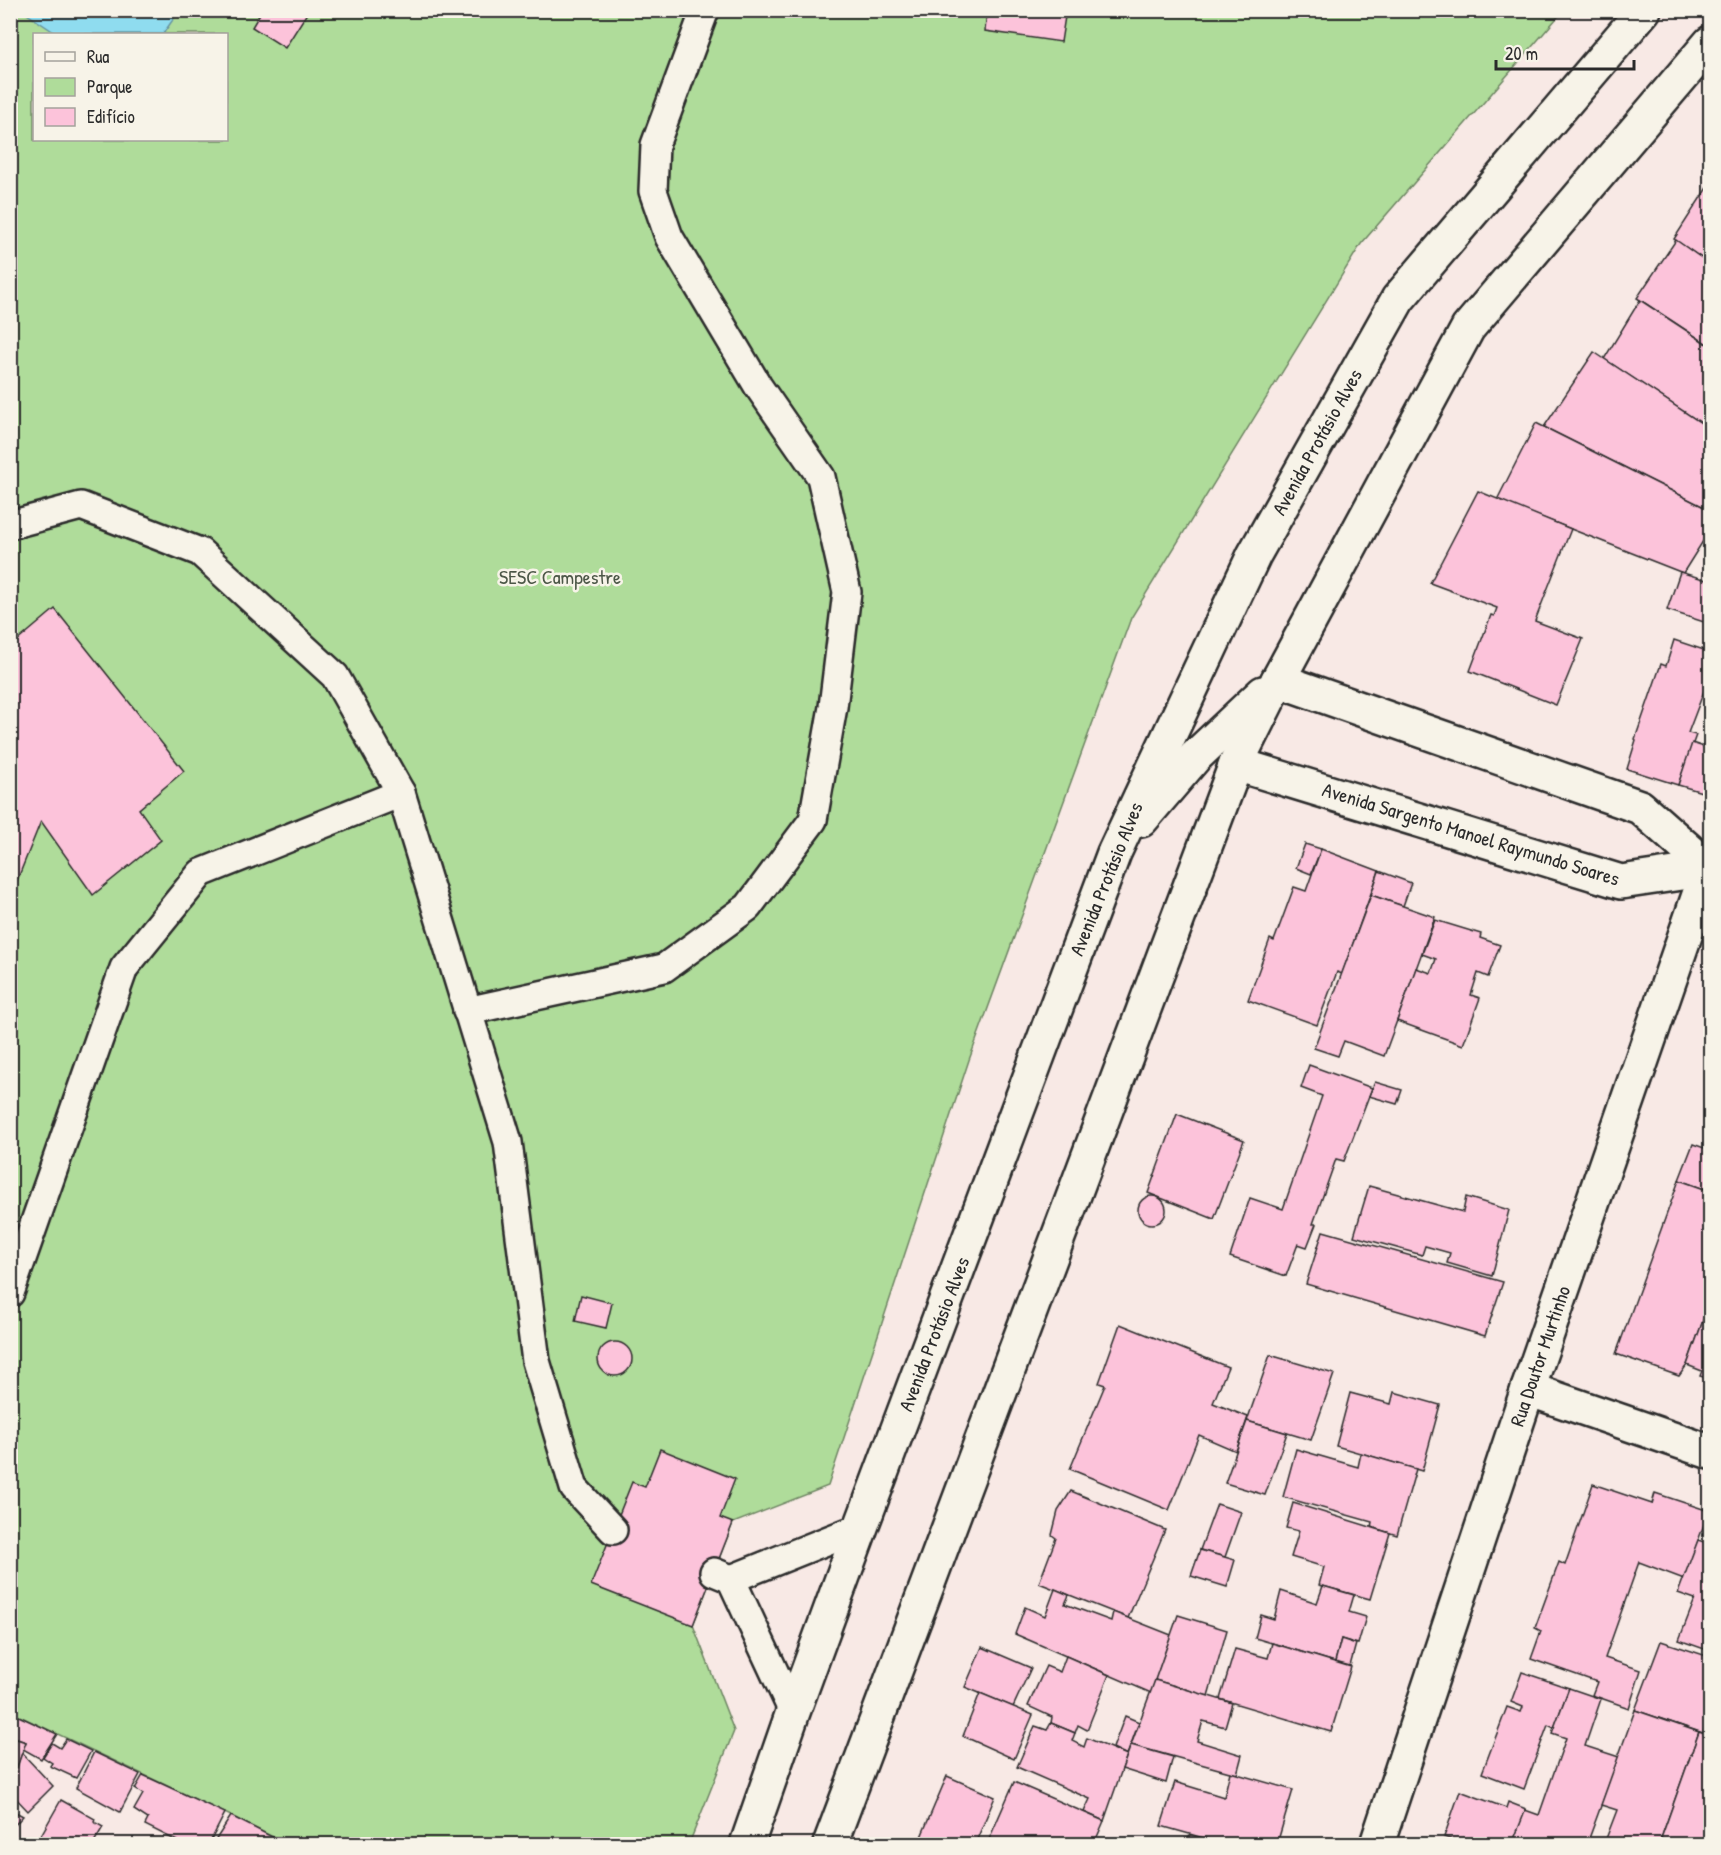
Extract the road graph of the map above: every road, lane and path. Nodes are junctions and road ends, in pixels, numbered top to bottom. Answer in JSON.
{"nodes":[{"id":1,"x":705,"y":10,"type":"edge"},
{"id":2,"x":1644,"y":10,"type":"edge"},
{"id":3,"x":1710,"y":43,"type":"edge"},
{"id":4,"x":10,"y":525,"type":"edge"},
{"id":5,"x":1278,"y":680,"type":"junction"},
{"id":6,"x":1236,"y":764,"type":"junction"},
{"id":7,"x":401,"y":793,"type":"junction"},
{"id":8,"x":1114,"y":852,"type":"junction"},
{"id":9,"x":1709,"y":869,"type":"edge"},
{"id":10,"x":467,"y":1011,"type":"junction"},
{"id":11,"x":10,"y":1293,"type":"edge"},
{"id":12,"x":1528,"y":1389,"type":"junction"},
{"id":13,"x":1710,"y":1452,"type":"edge"},
{"id":14,"x":861,"y":1527,"type":"junction"},
{"id":15,"x":612,"y":1530,"type":"dead end"},
{"id":16,"x":793,"y":1712,"type":"junction"},
{"id":17,"x":747,"y":1845,"type":"edge"},
{"id":18,"x":830,"y":1845,"type":"edge"},
{"id":19,"x":1377,"y":1845,"type":"edge"}],
"edges":[{"from":1,"to":10,"type":"lane"},
{"from":2,"to":8,"type":"main road","name":"Avenida Protásio Alves"},
{"from":3,"to":5,"type":"main road"},
{"from":4,"to":7,"type":"lane"},
{"from":5,"to":6,"type":"main road"},
{"from":5,"to":8,"type":"main road"},
{"from":5,"to":9,"type":"main road"},
{"from":6,"to":9,"type":"main road","name":"Avenida Sargento Manoel Raymundo Soares"},
{"from":6,"to":18,"type":"main road"},
{"from":7,"to":10,"type":"lane"},
{"from":7,"to":11,"type":"lane"},
{"from":8,"to":14,"type":"main road","name":"Avenida Protásio Alves"},
{"from":9,"to":12,"type":"main road","name":"Rua Doutor Murtinho"},
{"from":10,"to":15,"type":"lane"},
{"from":12,"to":13,"type":"main road"},
{"from":12,"to":19,"type":"main road","name":"Rua Doutor Murtinho"},
{"from":14,"to":16,"type":"main road","name":"Avenida Protásio Alves"},
{"from":14,"to":16,"type":"lane"},
{"from":16,"to":17,"type":"main road","name":"Avenida Protásio Alves"}]}
